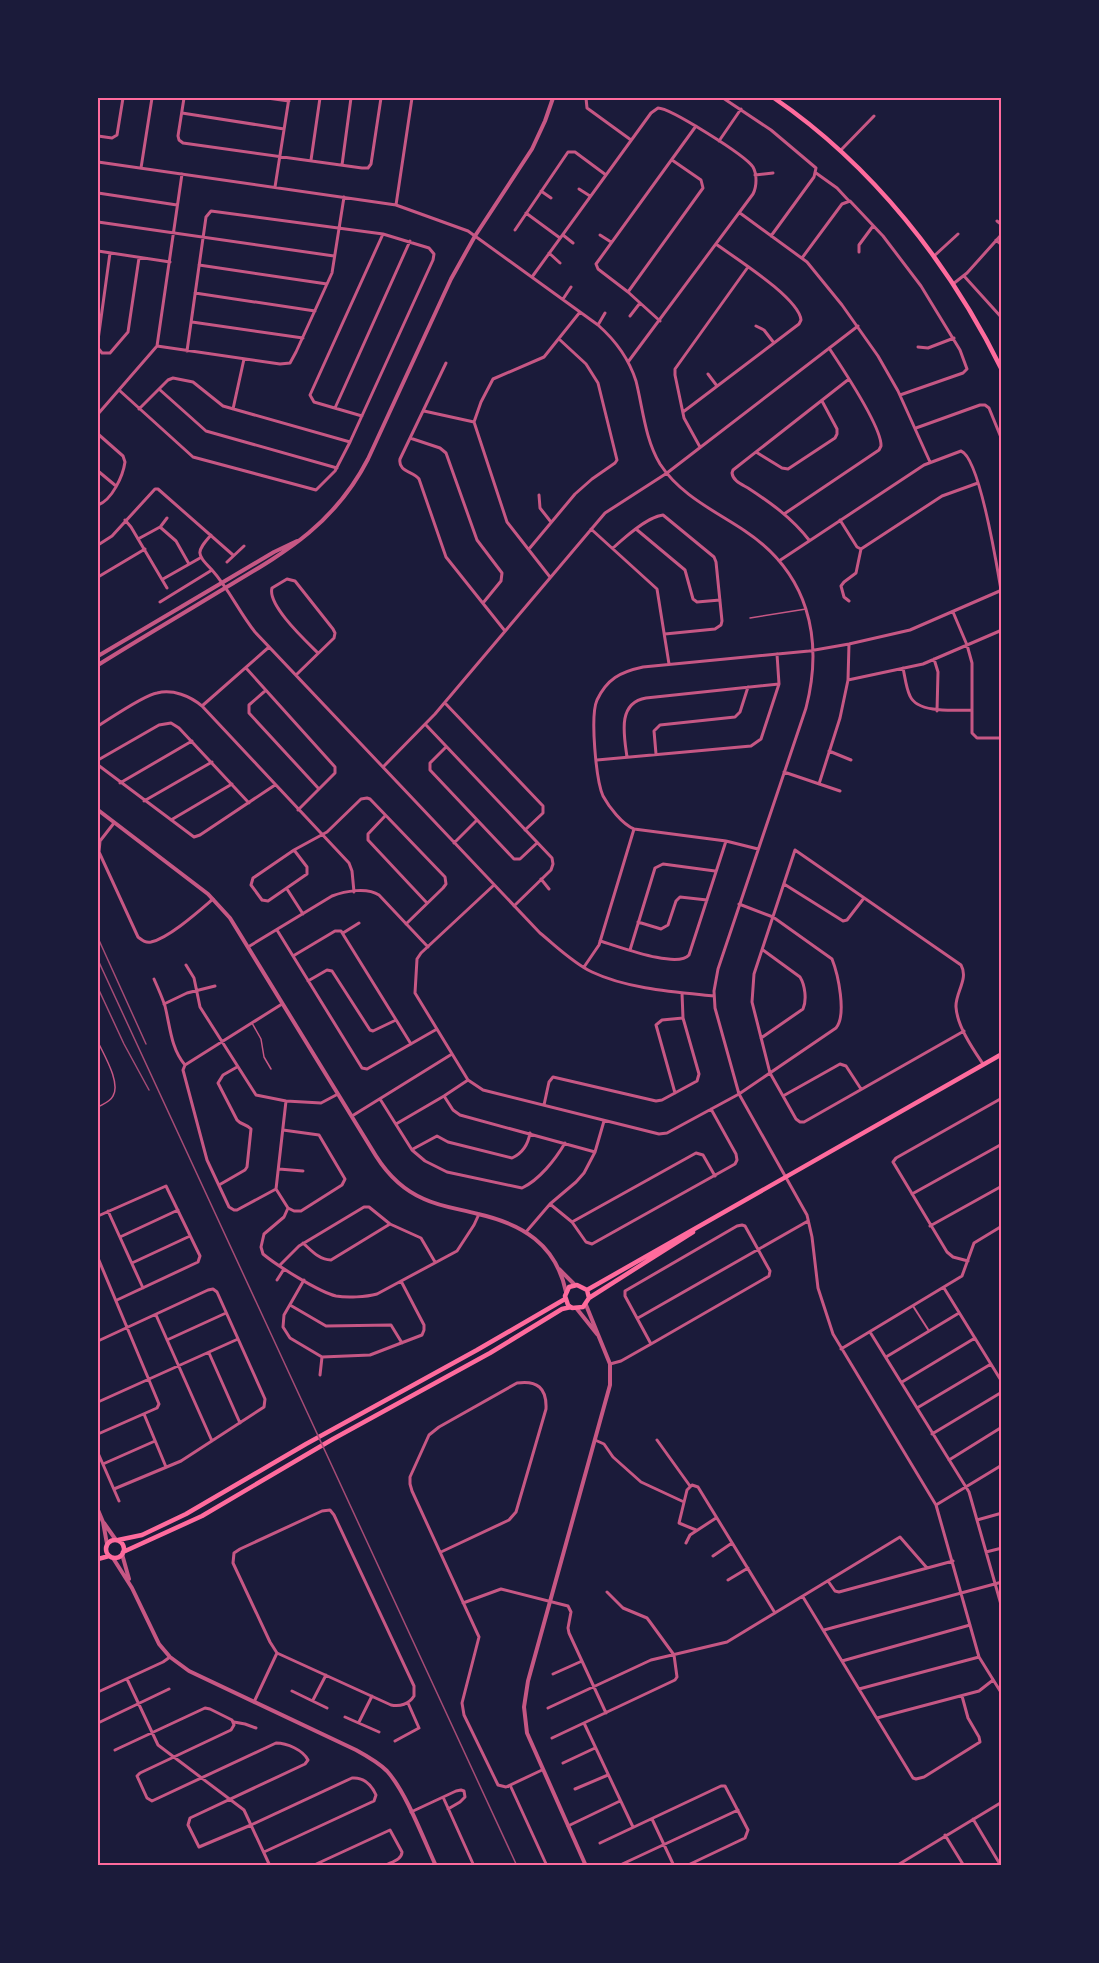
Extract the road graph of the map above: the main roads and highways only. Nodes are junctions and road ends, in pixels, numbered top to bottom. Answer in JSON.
{"nodes":[{"id":1,"x":776,"y":98,"type":"edge"},
{"id":2,"x":1002,"y":370,"type":"edge"},
{"id":3,"x":1002,"y":1054,"type":"edge"},
{"id":4,"x":713,"y":1218,"type":"junction"},
{"id":5,"x":587,"y":1290,"type":"junction"},
{"id":6,"x":589,"y":1298,"type":"junction"},
{"id":7,"x":565,"y":1299,"type":"junction"},
{"id":8,"x":571,"y":1307,"type":"junction"},
{"id":9,"x":117,"y":1540,"type":"junction"},
{"id":10,"x":107,"y":1544,"type":"junction"},
{"id":11,"x":98,"y":1551,"type":"edge"},
{"id":12,"x":123,"y":1553,"type":"junction"},
{"id":13,"x":111,"y":1557,"type":"junction"},
{"id":14,"x":98,"y":1559,"type":"edge"}],
"edges":[{"from":1,"to":2,"type":"main road"},
{"from":3,"to":4,"type":"main road"},
{"from":4,"to":5,"type":"main road"},
{"from":4,"to":6,"type":"main road"},
{"from":5,"to":6,"type":"main road"},
{"from":5,"to":7,"type":"main road"},
{"from":6,"to":8,"type":"main road"},
{"from":7,"to":8,"type":"main road"},
{"from":7,"to":9,"type":"main road"},
{"from":8,"to":12,"type":"main road"},
{"from":9,"to":10,"type":"main road"},
{"from":9,"to":12,"type":"main road"},
{"from":10,"to":11,"type":"main road"},
{"from":10,"to":13,"type":"main road"},
{"from":12,"to":13,"type":"main road"},
{"from":13,"to":14,"type":"main road"}]}
